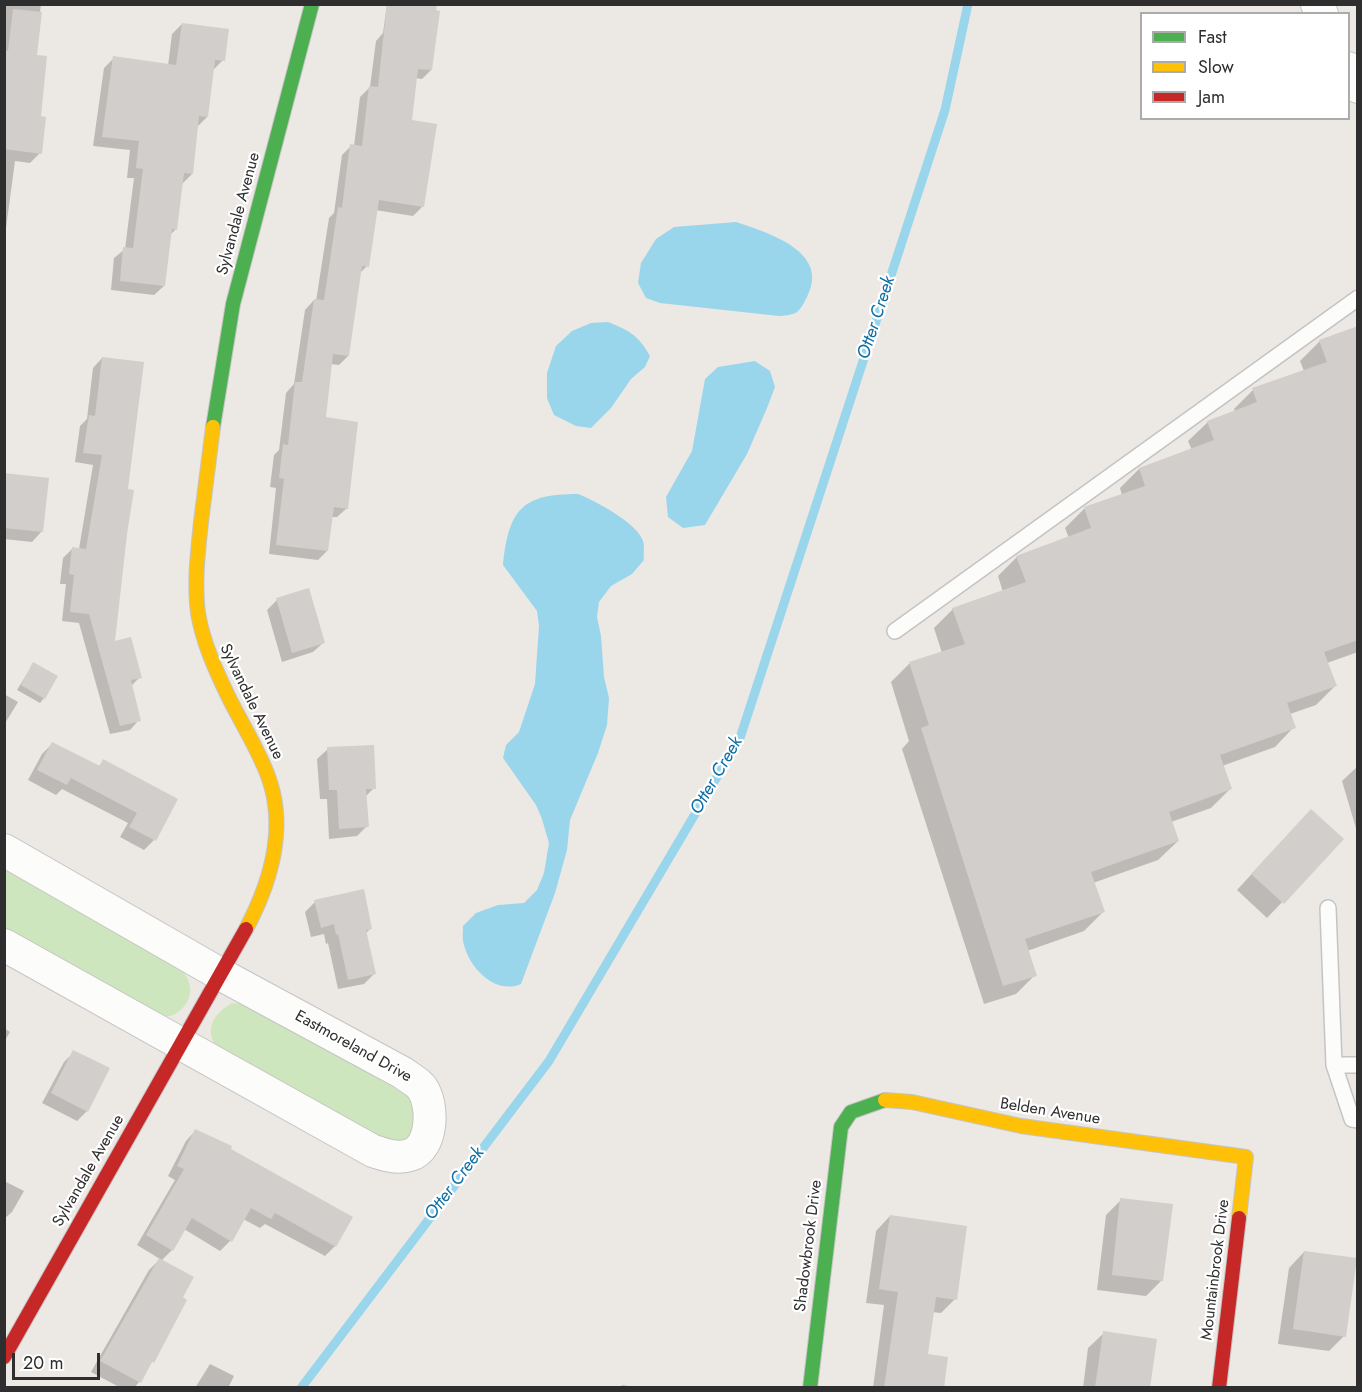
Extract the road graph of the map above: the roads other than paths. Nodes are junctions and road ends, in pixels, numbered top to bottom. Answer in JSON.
{"nodes":[{"id":1,"x":312,"y":4,"type":"edge"},
{"id":2,"x":1350,"y":73,"type":"edge"},
{"id":3,"x":1358,"y":87,"type":"edge"},
{"id":4,"x":1358,"y":298,"type":"edge"},
{"id":5,"x":895,"y":632,"type":"dead end"},
{"id":6,"x":4,"y":850,"type":"edge"},
{"id":7,"x":1328,"y":908,"type":"dead end"},
{"id":8,"x":4,"y":945,"type":"edge"},
{"id":9,"x":220,"y":974,"type":"junction"},
{"id":10,"x":181,"y":1044,"type":"junction"},
{"id":11,"x":1334,"y":1065,"type":"junction"},
{"id":12,"x":1358,"y":1065,"type":"edge"},
{"id":13,"x":851,"y":1112,"type":"joint"},
{"id":14,"x":1358,"y":1120,"type":"edge"},
{"id":15,"x":1246,"y":1157,"type":"joint"},
{"id":16,"x":4,"y":1357,"type":"edge"},
{"id":17,"x":810,"y":1388,"type":"edge"},
{"id":18,"x":1219,"y":1388,"type":"edge"}],
"edges":[{"from":1,"to":9,"type":"street","name":"Sylvandale Avenue"},
{"from":2,"to":3,"type":"street"},
{"from":4,"to":5,"type":"lane"},
{"from":6,"to":9,"type":"street","name":"Eastmoreland Drive"},
{"from":7,"to":11,"type":"lane"},
{"from":8,"to":10,"type":"street","name":"Eastmoreland Drive"},
{"from":9,"to":10,"type":"street","name":"Sylvandale Avenue"},
{"from":9,"to":10,"type":"street","name":"Eastmoreland Drive"},
{"from":10,"to":16,"type":"street","name":"Sylvandale Avenue"},
{"from":11,"to":12,"type":"lane"},
{"from":11,"to":14,"type":"lane"},
{"from":13,"to":15,"type":"street","name":"Belden Avenue"},
{"from":13,"to":17,"type":"street","name":"Shadowbrook Drive"},
{"from":15,"to":18,"type":"street","name":"Mountainbrook Drive"}]}
